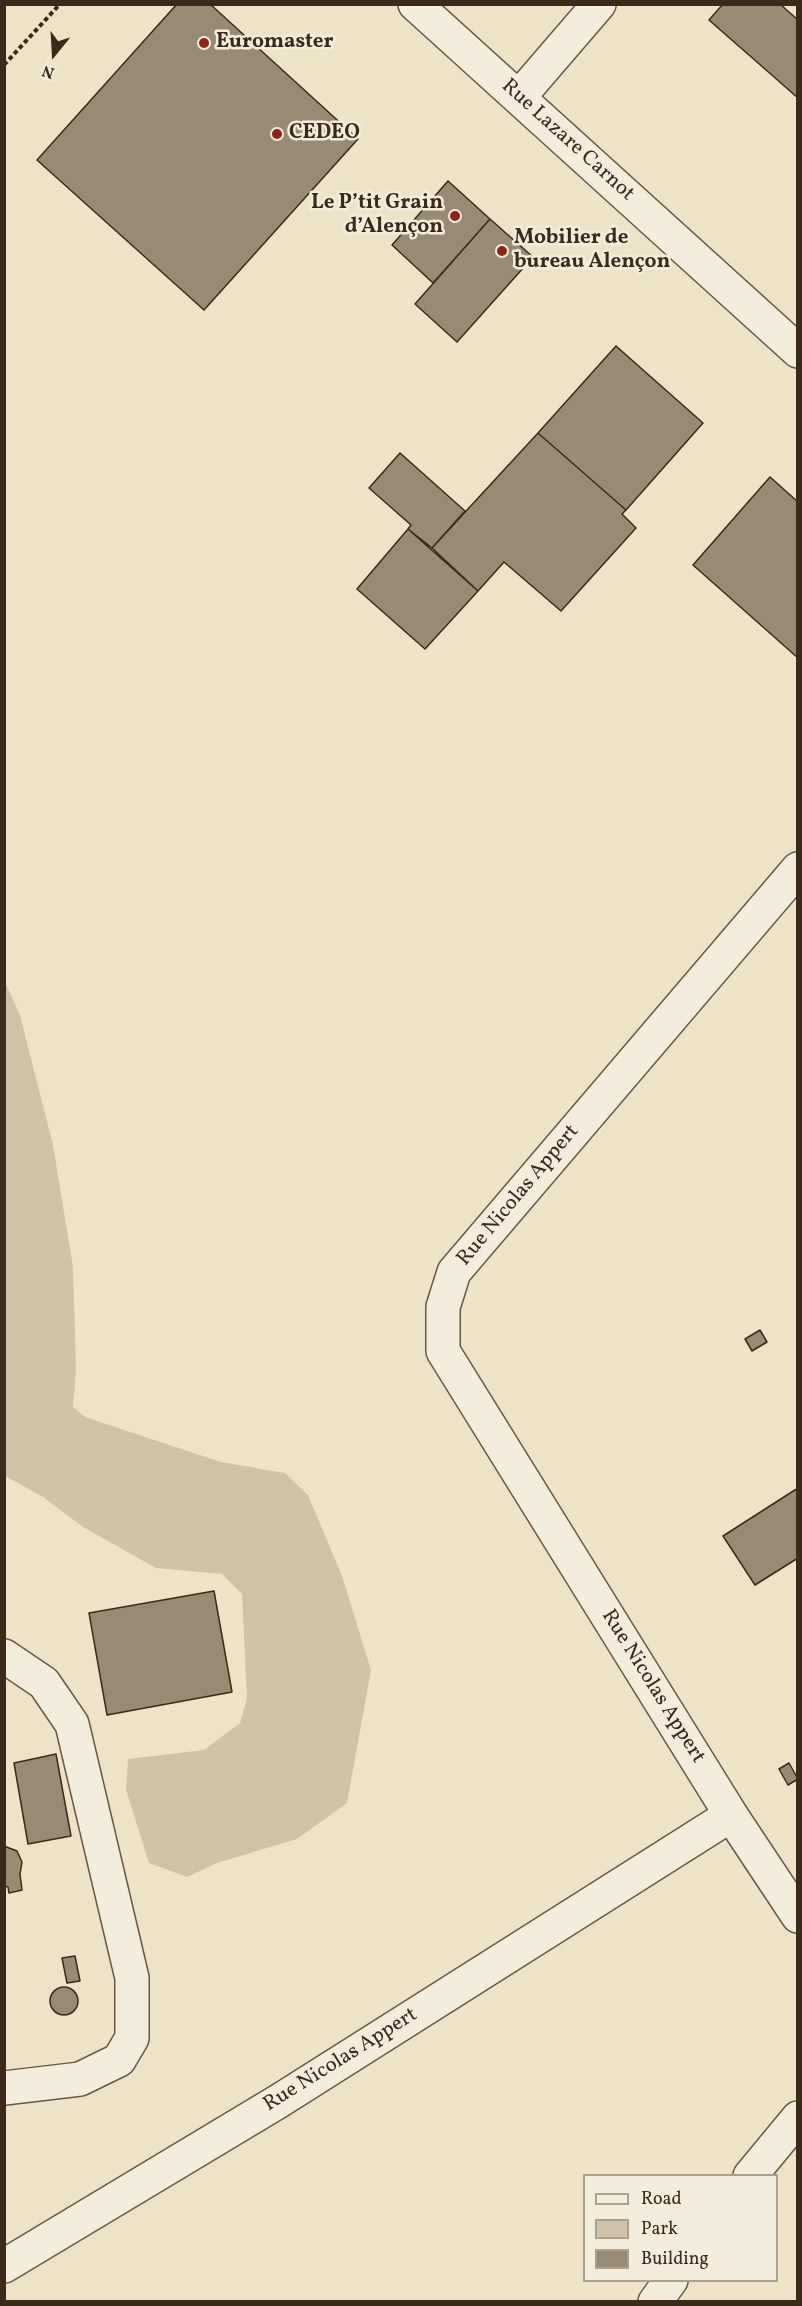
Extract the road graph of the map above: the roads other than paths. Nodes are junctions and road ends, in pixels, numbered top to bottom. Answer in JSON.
{"nodes":[{"id":1,"x":415,"y":4,"type":"edge"},
{"id":2,"x":599,"y":4,"type":"edge"},
{"id":3,"x":519,"y":97,"type":"junction"},
{"id":4,"x":798,"y":351,"type":"edge"},
{"id":5,"x":798,"y":869,"type":"edge"},
{"id":6,"x":4,"y":1656,"type":"edge"},
{"id":7,"x":731,"y":1815,"type":"junction"},
{"id":8,"x":798,"y":1916,"type":"edge"},
{"id":9,"x":4,"y":2088,"type":"edge"},
{"id":10,"x":798,"y":2118,"type":"edge"},
{"id":11,"x":751,"y":2174,"type":"edge"},
{"id":12,"x":4,"y":2266,"type":"edge"},
{"id":13,"x":669,"y":2282,"type":"edge"},
{"id":14,"x":655,"y":2301,"type":"edge"}],
"edges":[{"from":1,"to":3,"type":"street","name":"Rue Lazare Carnot"},
{"from":2,"to":3,"type":"street"},
{"from":3,"to":4,"type":"street","name":"Rue Lazare Carnot"},
{"from":5,"to":7,"type":"street","name":"Rue Nicolas Appert"},
{"from":6,"to":9,"type":"street"},
{"from":7,"to":8,"type":"street"},
{"from":7,"to":12,"type":"street","name":"Rue Nicolas Appert"},
{"from":10,"to":11,"type":"street"},
{"from":13,"to":14,"type":"street"}]}
